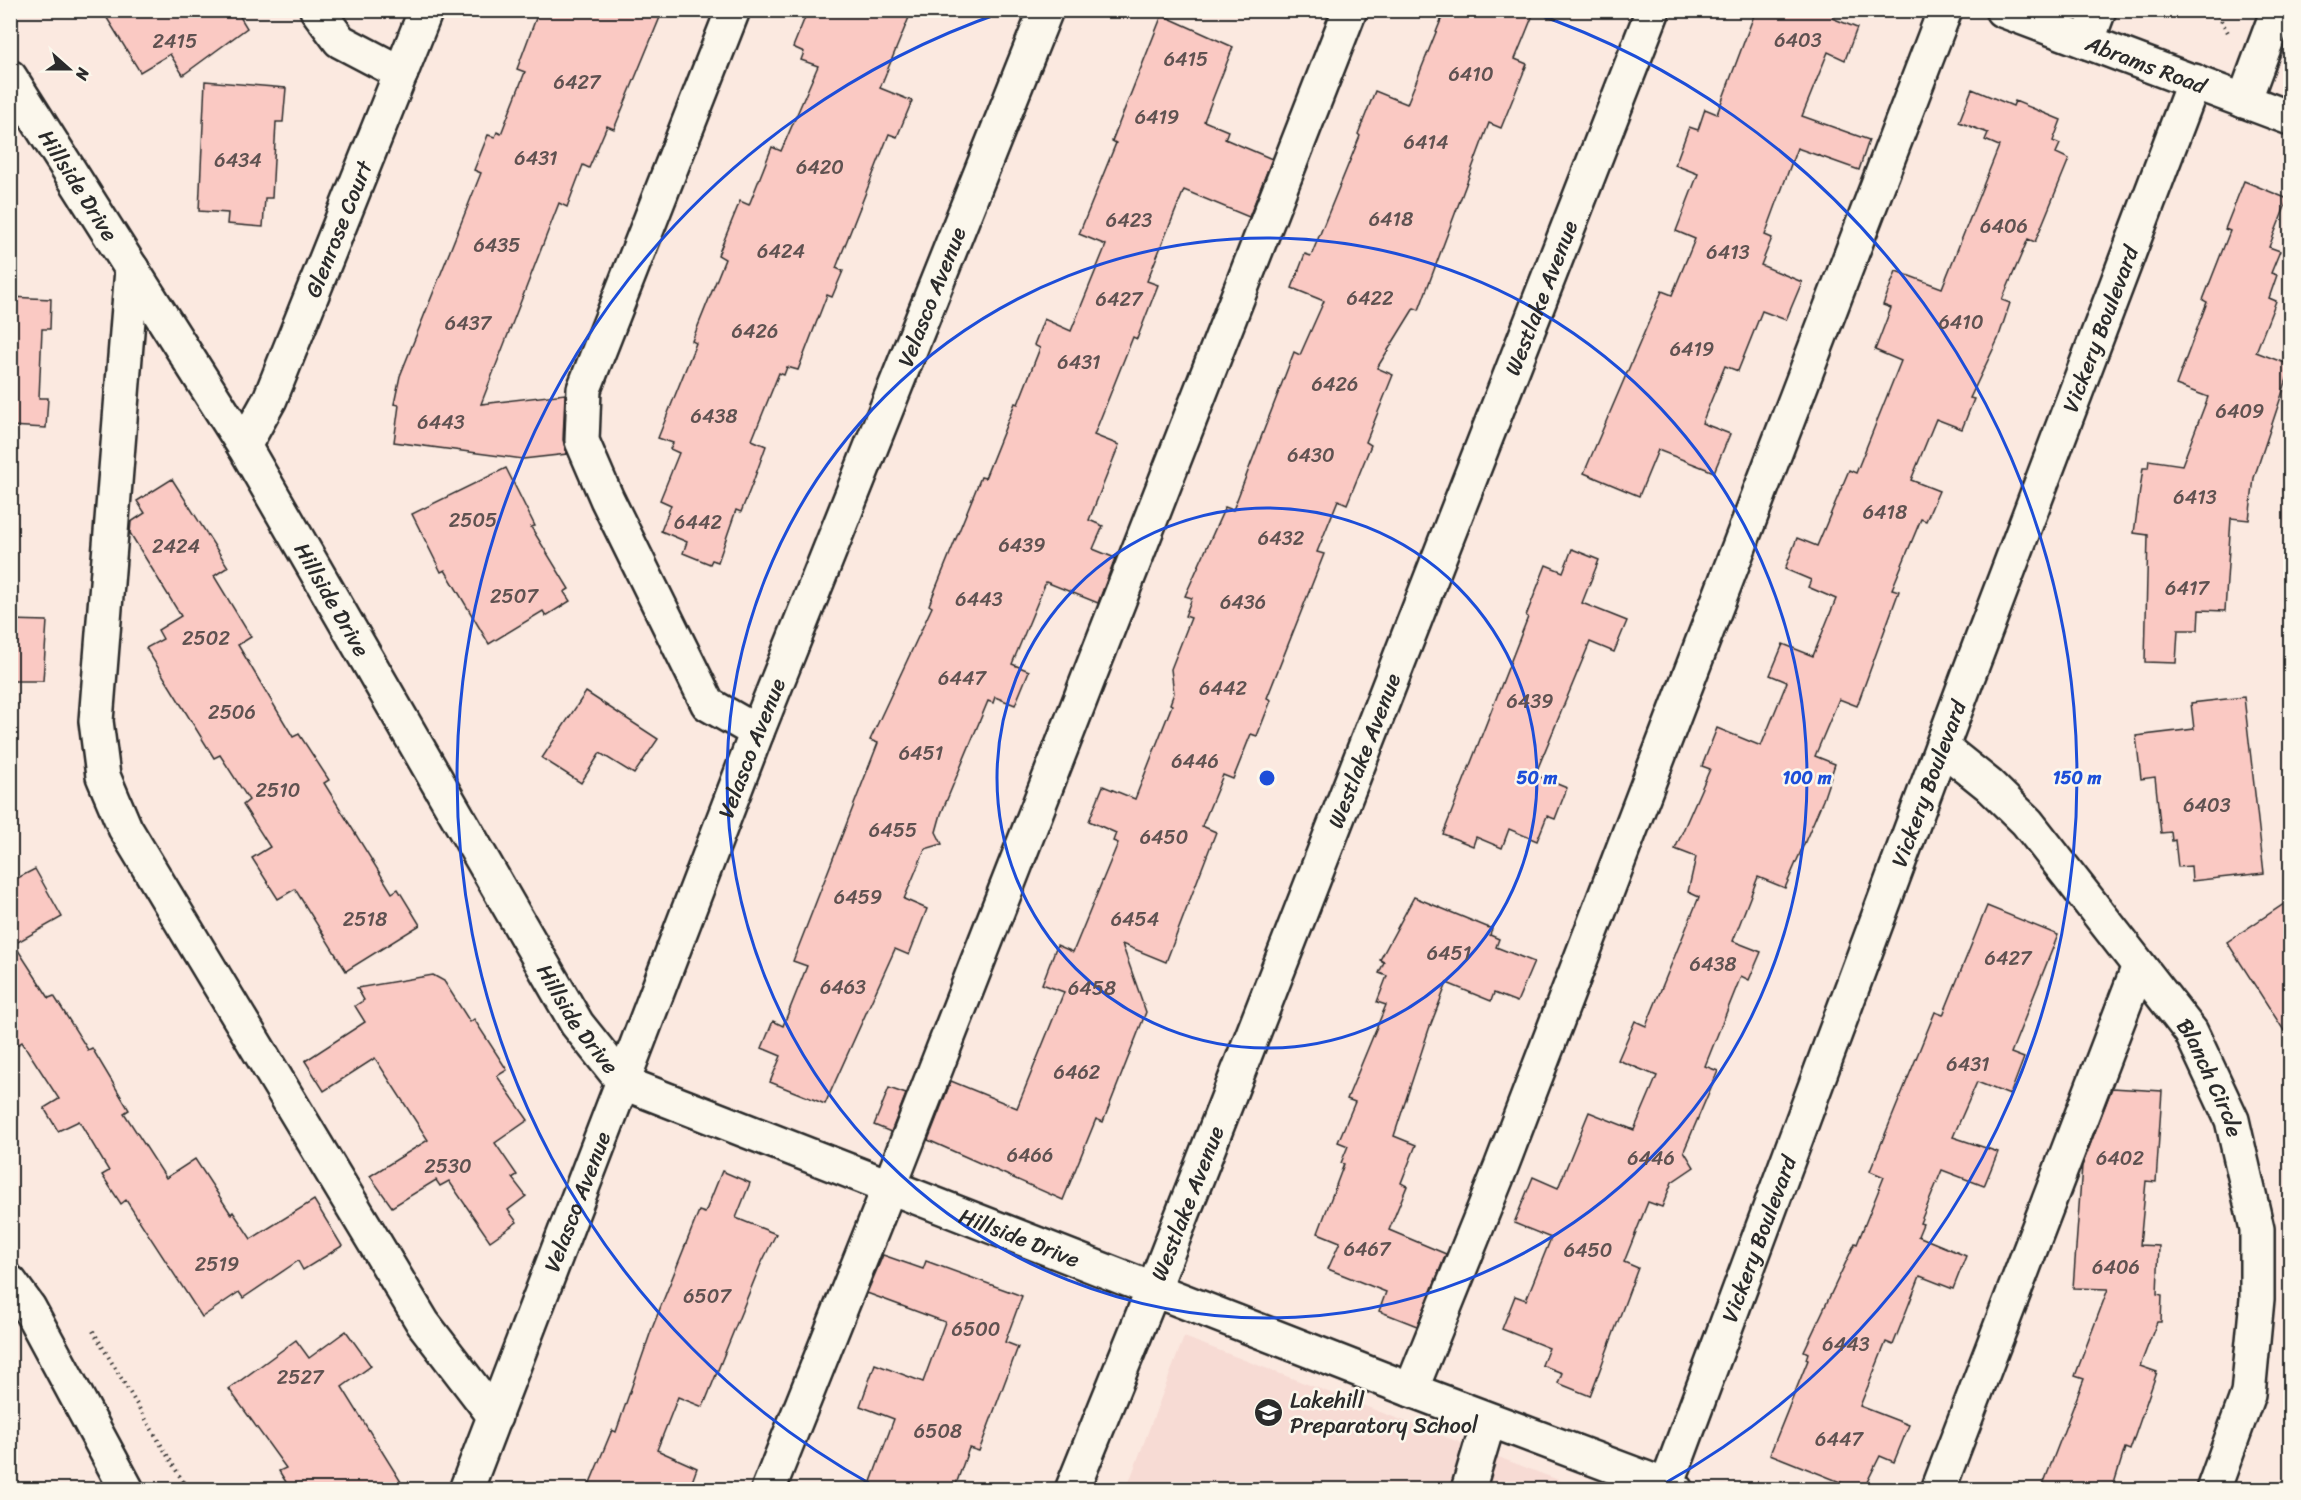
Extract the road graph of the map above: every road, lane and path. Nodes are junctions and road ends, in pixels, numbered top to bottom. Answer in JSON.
{"nodes":[{"id":1,"x":317,"y":10,"type":"edge"},
{"id":2,"x":426,"y":10,"type":"edge"},
{"id":3,"x":734,"y":10,"type":"edge"},
{"id":4,"x":1046,"y":10,"type":"edge"},
{"id":5,"x":1350,"y":10,"type":"edge"},
{"id":6,"x":1653,"y":10,"type":"edge"},
{"id":7,"x":1945,"y":10,"type":"edge"},
{"id":8,"x":2002,"y":10,"type":"edge"},
{"id":9,"x":2099,"y":10,"type":"edge"},
{"id":10,"x":2215,"y":10,"type":"edge"},
{"id":11,"x":2278,"y":10,"type":"edge"},
{"id":12,"x":2087,"y":42,"type":"junction"},
{"id":13,"x":2234,"y":42,"type":"dead end"},
{"id":14,"x":401,"y":73,"type":"junction"},
{"id":15,"x":10,"y":77,"type":"edge"},
{"id":16,"x":2194,"y":81,"type":"junction"},
{"id":17,"x":2244,"y":101,"type":"junction"},
{"id":18,"x":2290,"y":118,"type":"edge"},
{"id":19,"x":132,"y":269,"type":"junction"},
{"id":20,"x":244,"y":446,"type":"junction"},
{"id":21,"x":758,"y":732,"type":"junction"},
{"id":22,"x":1943,"y":748,"type":"junction"},
{"id":23,"x":2139,"y":966,"type":"junction"},
{"id":24,"x":624,"y":1083,"type":"junction"},
{"id":25,"x":889,"y":1188,"type":"junction"},
{"id":26,"x":10,"y":1282,"type":"edge"},
{"id":27,"x":1153,"y":1290,"type":"junction"},
{"id":28,"x":93,"y":1331,"type":"dead end"},
{"id":29,"x":1412,"y":1390,"type":"junction"},
{"id":30,"x":495,"y":1417,"type":"junction"},
{"id":31,"x":1489,"y":1420,"type":"junction"},
{"id":32,"x":1669,"y":1488,"type":"edge"},
{"id":33,"x":127,"y":1490,"type":"edge"},
{"id":34,"x":188,"y":1490,"type":"edge"},
{"id":35,"x":466,"y":1490,"type":"edge"},
{"id":36,"x":768,"y":1490,"type":"edge"},
{"id":37,"x":1072,"y":1490,"type":"edge"},
{"id":38,"x":1468,"y":1490,"type":"edge"},
{"id":39,"x":1938,"y":1490,"type":"edge"},
{"id":40,"x":2213,"y":1490,"type":"edge"}],
"edges":[{"from":1,"to":14,"type":"street"},
{"from":2,"to":14,"type":"street","name":"Glenrose Court"},
{"from":3,"to":21,"type":"street"},
{"from":4,"to":21,"type":"street","name":"Velasco Avenue"},
{"from":5,"to":25,"type":"street"},
{"from":6,"to":27,"type":"street","name":"Westlake Avenue"},
{"from":7,"to":29,"type":"street"},
{"from":8,"to":12,"type":"street","name":"Abrams Road"},
{"from":9,"to":12,"type":"street"},
{"from":10,"to":13,"type":"path"},
{"from":11,"to":17,"type":"street"},
{"from":12,"to":16,"type":"street","name":"Abrams Road"},
{"from":14,"to":20,"type":"street","name":"Glenrose Court"},
{"from":15,"to":19,"type":"street","name":"Hillside Drive"},
{"from":16,"to":17,"type":"street","name":"Abrams Road"},
{"from":16,"to":22,"type":"street","name":"Vickery Boulevard"},
{"from":17,"to":18,"type":"street","name":"Abrams Road"},
{"from":19,"to":20,"type":"street","name":"Hillside Drive"},
{"from":19,"to":30,"type":"street"},
{"from":20,"to":24,"type":"street","name":"Hillside Drive"},
{"from":21,"to":24,"type":"street","name":"Velasco Avenue"},
{"from":22,"to":23,"type":"street","name":"Blanch Circle"},
{"from":22,"to":32,"type":"street","name":"Vickery Boulevard"},
{"from":23,"to":39,"type":"street"},
{"from":23,"to":40,"type":"street","name":"Blanch Circle"},
{"from":24,"to":25,"type":"street","name":"Hillside Drive"},
{"from":24,"to":30,"type":"street","name":"Velasco Avenue"},
{"from":25,"to":27,"type":"street","name":"Hillside Drive"},
{"from":25,"to":36,"type":"street"},
{"from":26,"to":33,"type":"street"},
{"from":27,"to":29,"type":"street","name":"Hillside Drive"},
{"from":27,"to":37,"type":"street","name":"Westlake Avenue"},
{"from":28,"to":34,"type":"path"},
{"from":29,"to":31,"type":"street","name":"Hillside Drive"},
{"from":30,"to":35,"type":"street","name":"Velasco Avenue"},
{"from":31,"to":32,"type":"street","name":"Hillside Drive"},
{"from":31,"to":38,"type":"street"}]}
